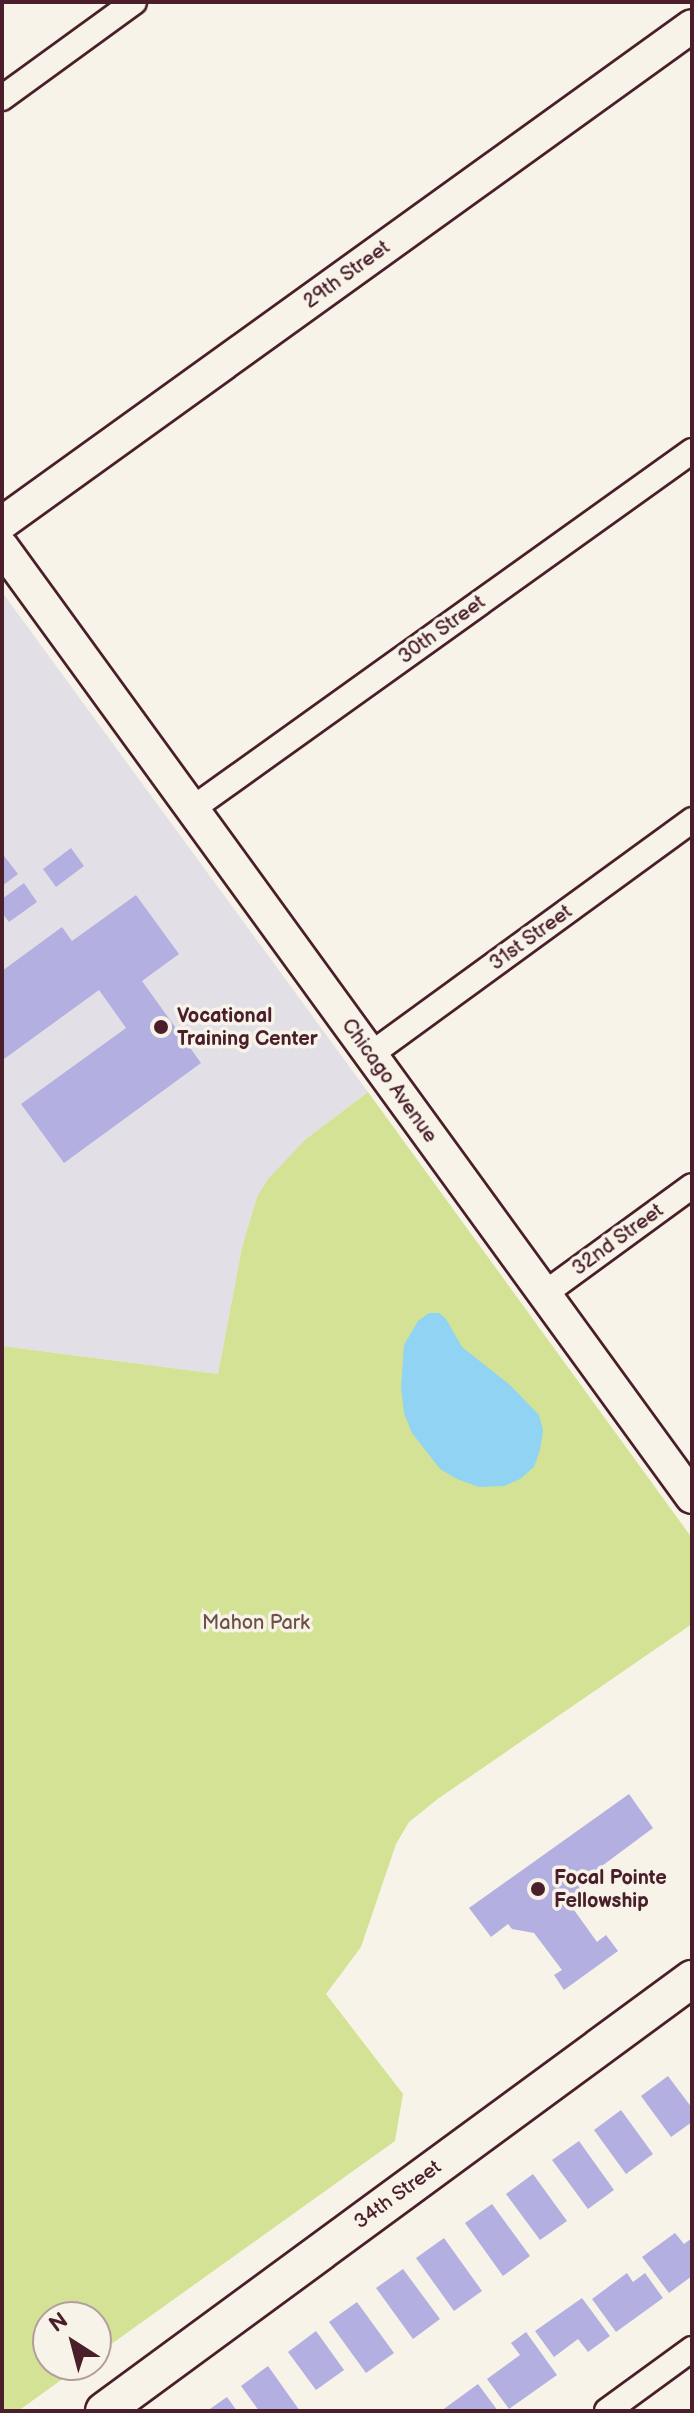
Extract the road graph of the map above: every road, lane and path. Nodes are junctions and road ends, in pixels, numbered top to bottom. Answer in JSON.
{"nodes":[{"id":1,"x":134,"y":2,"type":"edge"},
{"id":2,"x":692,"y":26,"type":"edge"},
{"id":3,"x":2,"y":98,"type":"edge"},
{"id":4,"x":692,"y":451,"type":"edge"},
{"id":5,"x":2,"y":523,"type":"edge"},
{"id":6,"x":2,"y":547,"type":"edge"},
{"id":7,"x":192,"y":809,"type":"junction"},
{"id":8,"x":692,"y":820,"type":"edge"},
{"id":9,"x":370,"y":1055,"type":"junction"},
{"id":10,"x":692,"y":1186,"type":"edge"},
{"id":11,"x":544,"y":1294,"type":"junction"},
{"id":12,"x":692,"y":1497,"type":"edge"},
{"id":13,"x":692,"y":1979,"type":"edge"},
{"id":14,"x":692,"y":2349,"type":"edge"},
{"id":15,"x":104,"y":2411,"type":"edge"},
{"id":16,"x":607,"y":2411,"type":"edge"}],
"edges":[{"from":1,"to":3,"type":"street"},
{"from":2,"to":5,"type":"street","name":"29th Street"},
{"from":4,"to":7,"type":"street","name":"30th Street"},
{"from":6,"to":7,"type":"street","name":"Chicago Avenue"},
{"from":7,"to":9,"type":"street","name":"Chicago Avenue"},
{"from":8,"to":9,"type":"street","name":"31st Street"},
{"from":9,"to":11,"type":"street","name":"Chicago Avenue"},
{"from":10,"to":11,"type":"street","name":"32nd Street"},
{"from":11,"to":12,"type":"street","name":"Chicago Avenue"},
{"from":13,"to":15,"type":"main road","name":"34th Street"},
{"from":14,"to":16,"type":"street"}]}
